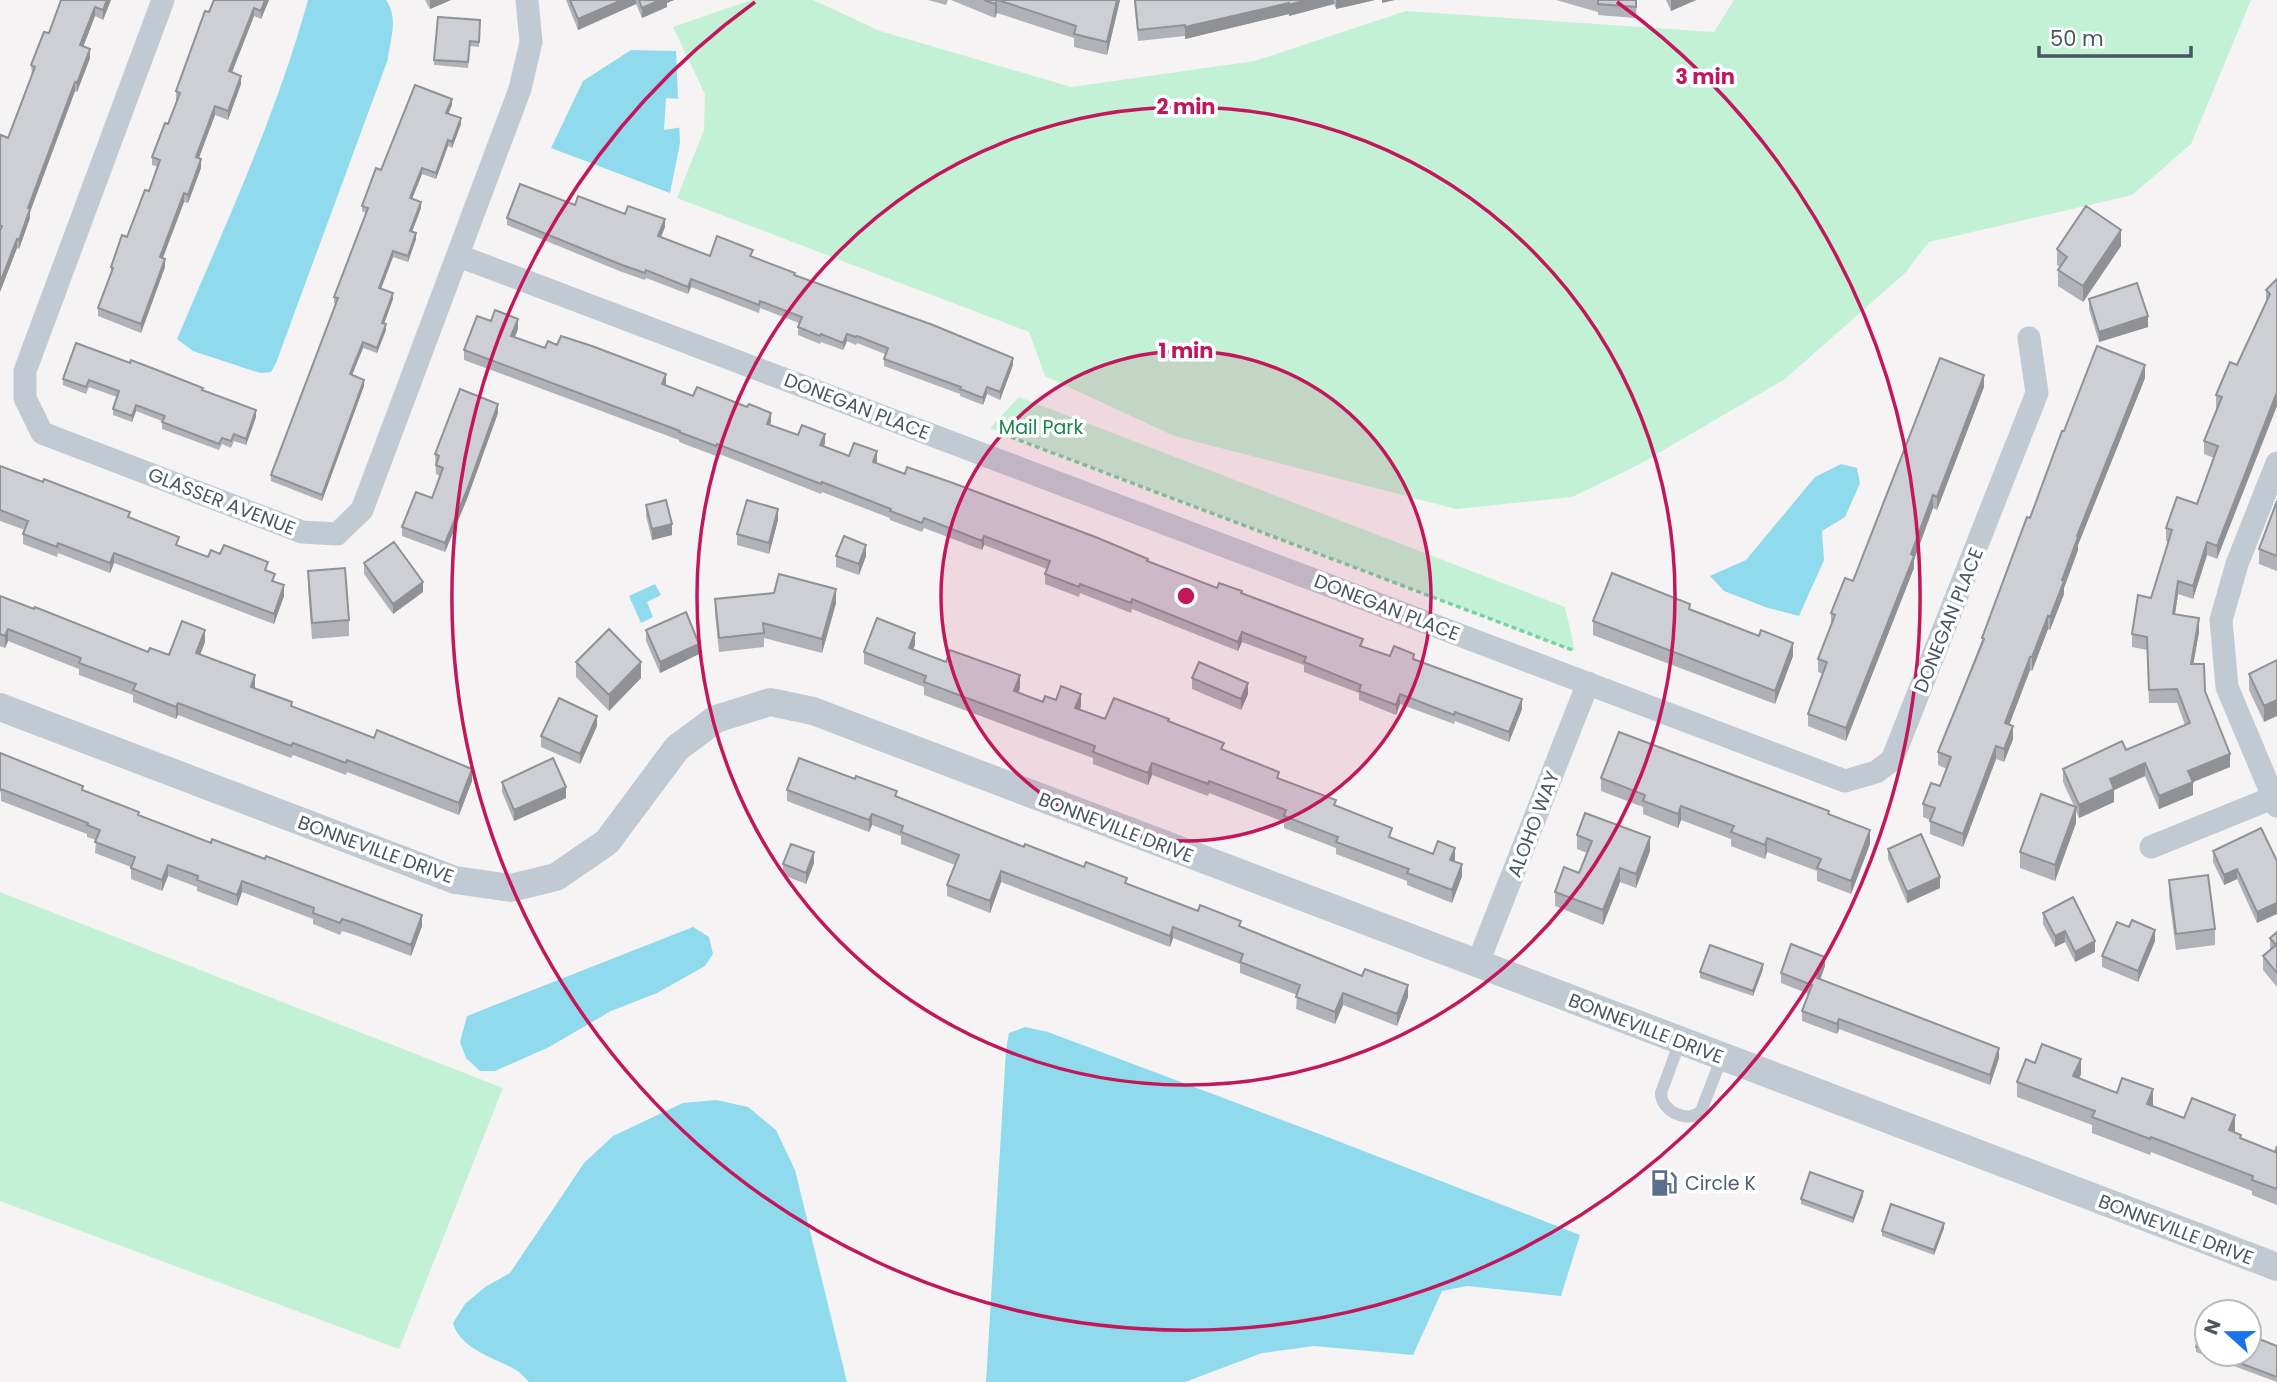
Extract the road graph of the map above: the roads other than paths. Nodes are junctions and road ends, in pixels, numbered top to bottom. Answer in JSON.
{"nodes":[{"id":1,"x":163,"y":0,"type":"edge"},
{"id":2,"x":527,"y":0,"type":"edge"},
{"id":3,"x":459,"y":256,"type":"junction"},
{"id":4,"x":2029,"y":338,"type":"dead end"},
{"id":5,"x":2277,"y":463,"type":"edge"},
{"id":6,"x":1588,"y":683,"type":"junction"},
{"id":7,"x":0,"y":707,"type":"edge"},
{"id":8,"x":2276,"y":800,"type":"edge"},
{"id":9,"x":2151,"y":847,"type":"dead end"},
{"id":10,"x":1477,"y":965,"type":"junction"},
{"id":11,"x":1681,"y":1041,"type":"junction"},
{"id":12,"x":1722,"y":1057,"type":"junction"},
{"id":13,"x":2277,"y":1267,"type":"edge"}],
"edges":[{"from":1,"to":3,"type":"street","name":"GLASSER AVENUE"},
{"from":2,"to":3,"type":"street","name":"GLASSER AVENUE"},
{"from":3,"to":6,"type":"street","name":"DONEGAN PLACE"},
{"from":4,"to":6,"type":"street","name":"DONEGAN PLACE"},
{"from":5,"to":8,"type":"street"},
{"from":6,"to":10,"type":"street","name":"ALOHO WAY"},
{"from":7,"to":10,"type":"street","name":"BONNEVILLE DRIVE"},
{"from":8,"to":9,"type":"street"},
{"from":10,"to":11,"type":"street","name":"BONNEVILLE DRIVE"},
{"from":11,"to":12,"type":"street","name":"BONNEVILLE DRIVE"},
{"from":11,"to":12,"type":"lane"},
{"from":12,"to":13,"type":"street","name":"BONNEVILLE DRIVE"}]}
